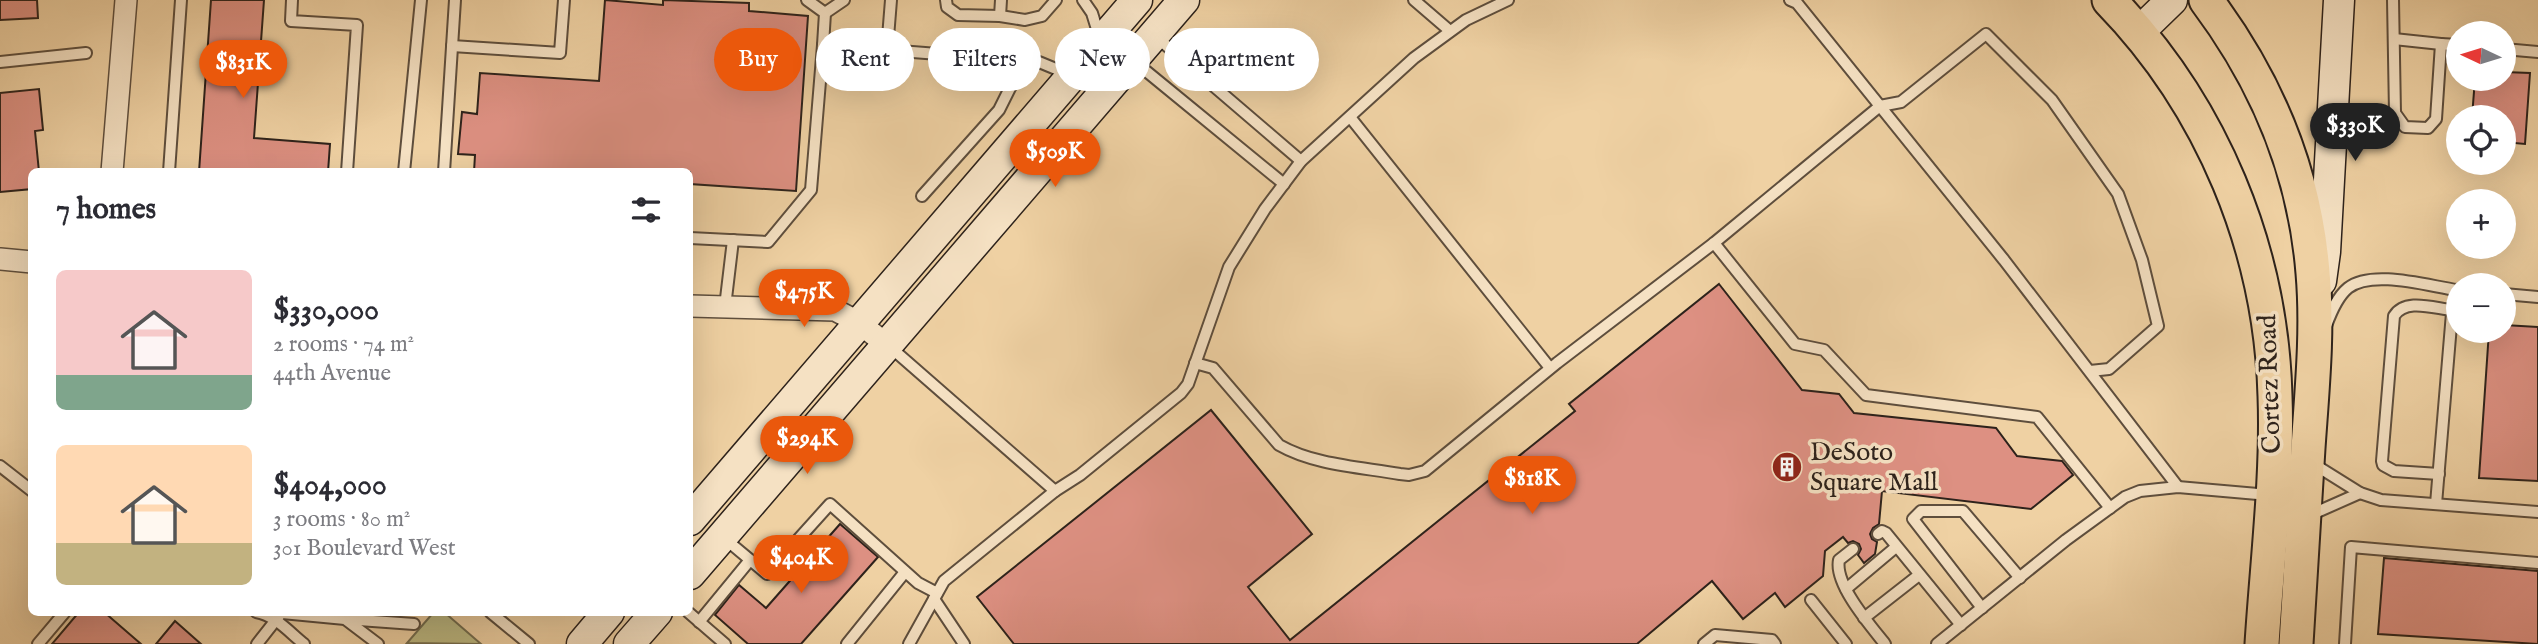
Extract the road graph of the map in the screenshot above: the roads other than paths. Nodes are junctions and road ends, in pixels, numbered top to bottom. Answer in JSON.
{"nodes":[{"id":1,"x":126,"y":0,"type":"edge"},
{"id":2,"x":181,"y":0,"type":"edge"},
{"id":3,"x":292,"y":0,"type":"edge"},
{"id":4,"x":421,"y":0,"type":"edge"},
{"id":5,"x":455,"y":0,"type":"edge"},
{"id":6,"x":564,"y":0,"type":"edge"},
{"id":7,"x":807,"y":0,"type":"edge"},
{"id":8,"x":844,"y":0,"type":"edge"},
{"id":9,"x":891,"y":0,"type":"edge"},
{"id":10,"x":946,"y":0,"type":"edge"},
{"id":11,"x":1001,"y":0,"type":"edge"},
{"id":12,"x":1056,"y":0,"type":"edge"},
{"id":13,"x":1083,"y":0,"type":"edge"},
{"id":14,"x":1137,"y":0,"type":"edge"},
{"id":15,"x":1184,"y":0,"type":"edge"},
{"id":16,"x":1414,"y":0,"type":"edge"},
{"id":17,"x":1508,"y":0,"type":"edge"},
{"id":18,"x":2172,"y":0,"type":"edge"},
{"id":19,"x":2206,"y":0,"type":"edge"},
{"id":20,"x":2339,"y":0,"type":"edge"},
{"id":21,"x":2393,"y":0,"type":"edge"},
{"id":22,"x":1794,"y":1,"type":"edge"},
{"id":23,"x":2113,"y":1,"type":"edge"},
{"id":24,"x":825,"y":13,"type":"junction"},
{"id":25,"x":1000,"y":16,"type":"junction"},
{"id":26,"x":824,"y":28,"type":"edge"},
{"id":27,"x":889,"y":28,"type":"edge"},
{"id":28,"x":1097,"y":28,"type":"edge"},
{"id":29,"x":1113,"y":28,"type":"edge"},
{"id":30,"x":1450,"y":31,"type":"junction"},
{"id":31,"x":2139,"y":32,"type":"junction"},
{"id":32,"x":1154,"y":35,"type":"junction"},
{"id":33,"x":2393,"y":39,"type":"junction"},
{"id":34,"x":1150,"y":40,"type":"edge"},
{"id":35,"x":2441,"y":44,"type":"junction"},
{"id":36,"x":2446,"y":44,"type":"edge"},
{"id":37,"x":452,"y":46,"type":"junction"},
{"id":38,"x":2516,"y":50,"type":"edge"},
{"id":39,"x":2538,"y":52,"type":"edge"},
{"id":40,"x":86,"y":53,"type":"dead end"},
{"id":41,"x":0,"y":62,"type":"edge"},
{"id":42,"x":1150,"y":74,"type":"edge"},
{"id":43,"x":819,"y":91,"type":"edge"},
{"id":44,"x":1009,"y":91,"type":"edge"},
{"id":45,"x":1058,"y":91,"type":"edge"},
{"id":46,"x":1106,"y":91,"type":"edge"},
{"id":47,"x":1880,"y":106,"type":"junction"},
{"id":48,"x":2333,"y":113,"type":"junction"},
{"id":49,"x":2395,"y":113,"type":"junction"},
{"id":50,"x":1350,"y":117,"type":"junction"},
{"id":51,"x":1301,"y":161,"type":"junction"},
{"id":52,"x":112,"y":168,"type":"edge"},
{"id":53,"x":169,"y":168,"type":"edge"},
{"id":54,"x":347,"y":168,"type":"edge"},
{"id":55,"x":404,"y":168,"type":"edge"},
{"id":56,"x":444,"y":168,"type":"edge"},
{"id":57,"x":1284,"y":184,"type":"junction"},
{"id":58,"x":922,"y":196,"type":"dead end"},
{"id":59,"x":693,"y":238,"type":"edge"},
{"id":60,"x":733,"y":240,"type":"junction"},
{"id":61,"x":1714,"y":243,"type":"junction"},
{"id":62,"x":0,"y":259,"type":"edge"},
{"id":63,"x":28,"y":262,"type":"edge"},
{"id":64,"x":2446,"y":288,"type":"edge"},
{"id":65,"x":2516,"y":295,"type":"edge"},
{"id":66,"x":2538,"y":297,"type":"edge"},
{"id":67,"x":693,"y":306,"type":"edge"},
{"id":68,"x":725,"y":307,"type":"junction"},
{"id":69,"x":2446,"y":309,"type":"edge"},
{"id":70,"x":2315,"y":319,"type":"junction"},
{"id":71,"x":858,"y":322,"type":"junction"},
{"id":72,"x":2449,"y":343,"type":"edge"},
{"id":73,"x":887,"y":345,"type":"junction"},
{"id":74,"x":2313,"y":361,"type":"junction"},
{"id":75,"x":1195,"y":363,"type":"junction"},
{"id":76,"x":1550,"y":368,"type":"junction"},
{"id":77,"x":2090,"y":371,"type":"junction"},
{"id":78,"x":2307,"y":460,"type":"junction"},
{"id":79,"x":0,"y":466,"type":"edge"},
{"id":80,"x":2439,"y":474,"type":"junction"},
{"id":81,"x":2178,"y":487,"type":"junction"},
{"id":82,"x":28,"y":488,"type":"edge"},
{"id":83,"x":1055,"y":491,"type":"junction"},
{"id":84,"x":2360,"y":493,"type":"junction"},
{"id":85,"x":2271,"y":495,"type":"junction"},
{"id":86,"x":2436,"y":504,"type":"junction"},
{"id":87,"x":2110,"y":508,"type":"junction"},
{"id":88,"x":2538,"y":512,"type":"edge"},
{"id":89,"x":693,"y":516,"type":"edge"},
{"id":90,"x":2304,"y":518,"type":"junction"},
{"id":91,"x":1878,"y":534,"type":"dead end"},
{"id":92,"x":722,"y":537,"type":"junction"},
{"id":93,"x":1896,"y":547,"type":"junction"},
{"id":94,"x":1853,"y":550,"type":"dead end"},
{"id":95,"x":750,"y":560,"type":"junction"},
{"id":96,"x":2538,"y":563,"type":"edge"},
{"id":97,"x":693,"y":571,"type":"edge"},
{"id":98,"x":905,"y":572,"type":"junction"},
{"id":99,"x":1919,"y":575,"type":"junction"},
{"id":100,"x":2020,"y":578,"type":"junction"},
{"id":101,"x":1846,"y":589,"type":"junction"},
{"id":102,"x":935,"y":596,"type":"junction"},
{"id":103,"x":1811,"y":600,"type":"dead end"},
{"id":104,"x":1982,"y":608,"type":"junction"},
{"id":105,"x":62,"y":616,"type":"edge"},
{"id":106,"x":279,"y":616,"type":"edge"},
{"id":107,"x":281,"y":616,"type":"edge"},
{"id":108,"x":296,"y":616,"type":"edge"},
{"id":109,"x":496,"y":616,"type":"edge"},
{"id":110,"x":606,"y":616,"type":"edge"},
{"id":111,"x":654,"y":616,"type":"edge"},
{"id":112,"x":692,"y":616,"type":"edge"},
{"id":113,"x":1864,"y":618,"type":"junction"},
{"id":114,"x":345,"y":619,"type":"junction"},
{"id":115,"x":699,"y":622,"type":"junction"},
{"id":116,"x":414,"y":624,"type":"dead end"},
{"id":117,"x":1961,"y":625,"type":"junction"},
{"id":118,"x":38,"y":644,"type":"edge"},
{"id":119,"x":257,"y":644,"type":"edge"},
{"id":120,"x":304,"y":644,"type":"edge"},
{"id":121,"x":378,"y":644,"type":"edge"},
{"id":122,"x":529,"y":644,"type":"edge"},
{"id":123,"x":582,"y":644,"type":"edge"},
{"id":124,"x":629,"y":644,"type":"edge"},
{"id":125,"x":725,"y":644,"type":"edge"},
{"id":126,"x":847,"y":644,"type":"edge"},
{"id":127,"x":909,"y":644,"type":"edge"},
{"id":128,"x":964,"y":644,"type":"edge"},
{"id":129,"x":1703,"y":644,"type":"edge"},
{"id":130,"x":1775,"y":644,"type":"edge"},
{"id":131,"x":1846,"y":644,"type":"edge"},
{"id":132,"x":1885,"y":644,"type":"edge"},
{"id":133,"x":1937,"y":644,"type":"edge"},
{"id":134,"x":2262,"y":644,"type":"edge"},
{"id":135,"x":2296,"y":644,"type":"edge"},
{"id":136,"x":2345,"y":644,"type":"edge"}],
"edges":[{"from":1,"to":52,"type":"street"},
{"from":2,"to":53,"type":"lane"},
{"from":3,"to":54,"type":"lane"},
{"from":4,"to":55,"type":"lane"},
{"from":5,"to":37,"type":"lane"},
{"from":6,"to":37,"type":"lane"},
{"from":7,"to":24,"type":"lane"},
{"from":8,"to":24,"type":"lane"},
{"from":9,"to":27,"type":"lane"},
{"from":10,"to":25,"type":"lane"},
{"from":11,"to":25,"type":"lane"},
{"from":12,"to":25,"type":"lane"},
{"from":13,"to":28,"type":"lane"},
{"from":14,"to":29,"type":"main road"},
{"from":15,"to":32,"type":"main road"},
{"from":16,"to":30,"type":"lane"},
{"from":17,"to":30,"type":"lane"},
{"from":18,"to":31,"type":"main road"},
{"from":19,"to":70,"type":"main road","name":"Cortez Road"},
{"from":20,"to":48,"type":"main road"},
{"from":21,"to":33,"type":"lane"},
{"from":22,"to":47,"type":"lane"},
{"from":23,"to":31,"type":"main road","name":"Cortez Road"},
{"from":24,"to":26,"type":"lane"},
{"from":30,"to":50,"type":"lane"},
{"from":31,"to":85,"type":"main road","name":"Cortez Road"},
{"from":32,"to":34,"type":"main road"},
{"from":32,"to":51,"type":"lane"},
{"from":33,"to":35,"type":"lane"},
{"from":33,"to":49,"type":"lane"},
{"from":35,"to":36,"type":"lane"},
{"from":35,"to":49,"type":"lane"},
{"from":37,"to":56,"type":"lane"},
{"from":38,"to":39,"type":"lane"},
{"from":40,"to":41,"type":"lane"},
{"from":42,"to":57,"type":"lane"},
{"from":43,"to":60,"type":"lane"},
{"from":44,"to":58,"type":"lane"},
{"from":45,"to":71,"type":"main road"},
{"from":46,"to":73,"type":"main road"},
{"from":47,"to":61,"type":"lane"},
{"from":47,"to":77,"type":"lane"},
{"from":47,"to":77,"type":"lane"},
{"from":48,"to":49,"type":"lane"},
{"from":48,"to":70,"type":"main road"},
{"from":50,"to":51,"type":"lane"},
{"from":50,"to":76,"type":"lane"},
{"from":51,"to":57,"type":"lane"},
{"from":57,"to":75,"type":"lane"},
{"from":59,"to":60,"type":"lane"},
{"from":60,"to":68,"type":"lane"},
{"from":61,"to":76,"type":"lane"},
{"from":61,"to":87,"type":"lane"},
{"from":62,"to":63,"type":"street"},
{"from":64,"to":74,"type":"lane"},
{"from":65,"to":66,"type":"lane"},
{"from":67,"to":68,"type":"street"},
{"from":68,"to":71,"type":"street"},
{"from":69,"to":80,"type":"lane"},
{"from":70,"to":74,"type":"main road","name":"Cortez Road"},
{"from":71,"to":73,"type":"street"},
{"from":71,"to":89,"type":"main road"},
{"from":72,"to":80,"type":"lane"},
{"from":73,"to":83,"type":"lane"},
{"from":73,"to":92,"type":"main road"},
{"from":74,"to":78,"type":"main road","name":"Cortez Road"},
{"from":75,"to":76,"type":"lane"},
{"from":75,"to":83,"type":"lane"},
{"from":77,"to":81,"type":"lane"},
{"from":78,"to":84,"type":"lane"},
{"from":78,"to":90,"type":"main road","name":"Cortez Road"},
{"from":79,"to":82,"type":"lane"},
{"from":80,"to":86,"type":"lane"},
{"from":81,"to":85,"type":"lane"},
{"from":81,"to":87,"type":"lane"},
{"from":83,"to":102,"type":"lane"},
{"from":84,"to":86,"type":"lane"},
{"from":84,"to":90,"type":"lane"},
{"from":85,"to":134,"type":"main road","name":"Cortez Road"},
{"from":86,"to":88,"type":"lane"},
{"from":87,"to":100,"type":"lane"},
{"from":90,"to":135,"type":"main road","name":"Cortez Road"},
{"from":91,"to":93,"type":"lane"},
{"from":92,"to":95,"type":"lane"},
{"from":92,"to":97,"type":"main road"},
{"from":93,"to":99,"type":"lane"},
{"from":93,"to":101,"type":"lane"},
{"from":94,"to":101,"type":"lane"},
{"from":95,"to":98,"type":"lane"},
{"from":95,"to":115,"type":"lane"},
{"from":96,"to":136,"type":"lane"},
{"from":98,"to":102,"type":"lane"},
{"from":98,"to":126,"type":"lane"},
{"from":99,"to":113,"type":"lane"},
{"from":99,"to":117,"type":"lane"},
{"from":100,"to":104,"type":"lane"},
{"from":100,"to":104,"type":"lane"},
{"from":101,"to":113,"type":"lane"},
{"from":102,"to":127,"type":"lane"},
{"from":102,"to":128,"type":"lane"},
{"from":103,"to":131,"type":"lane"},
{"from":104,"to":117,"type":"lane"},
{"from":105,"to":118,"type":"lane"},
{"from":106,"to":119,"type":"lane"},
{"from":107,"to":120,"type":"lane"},
{"from":108,"to":114,"type":"lane"},
{"from":109,"to":122,"type":"lane"},
{"from":110,"to":123,"type":"main road"},
{"from":111,"to":124,"type":"main road"},
{"from":112,"to":115,"type":"lane"},
{"from":113,"to":132,"type":"lane"},
{"from":114,"to":116,"type":"lane"},
{"from":114,"to":121,"type":"lane"},
{"from":115,"to":125,"type":"lane"},
{"from":117,"to":133,"type":"lane"},
{"from":129,"to":130,"type":"lane"}]}
